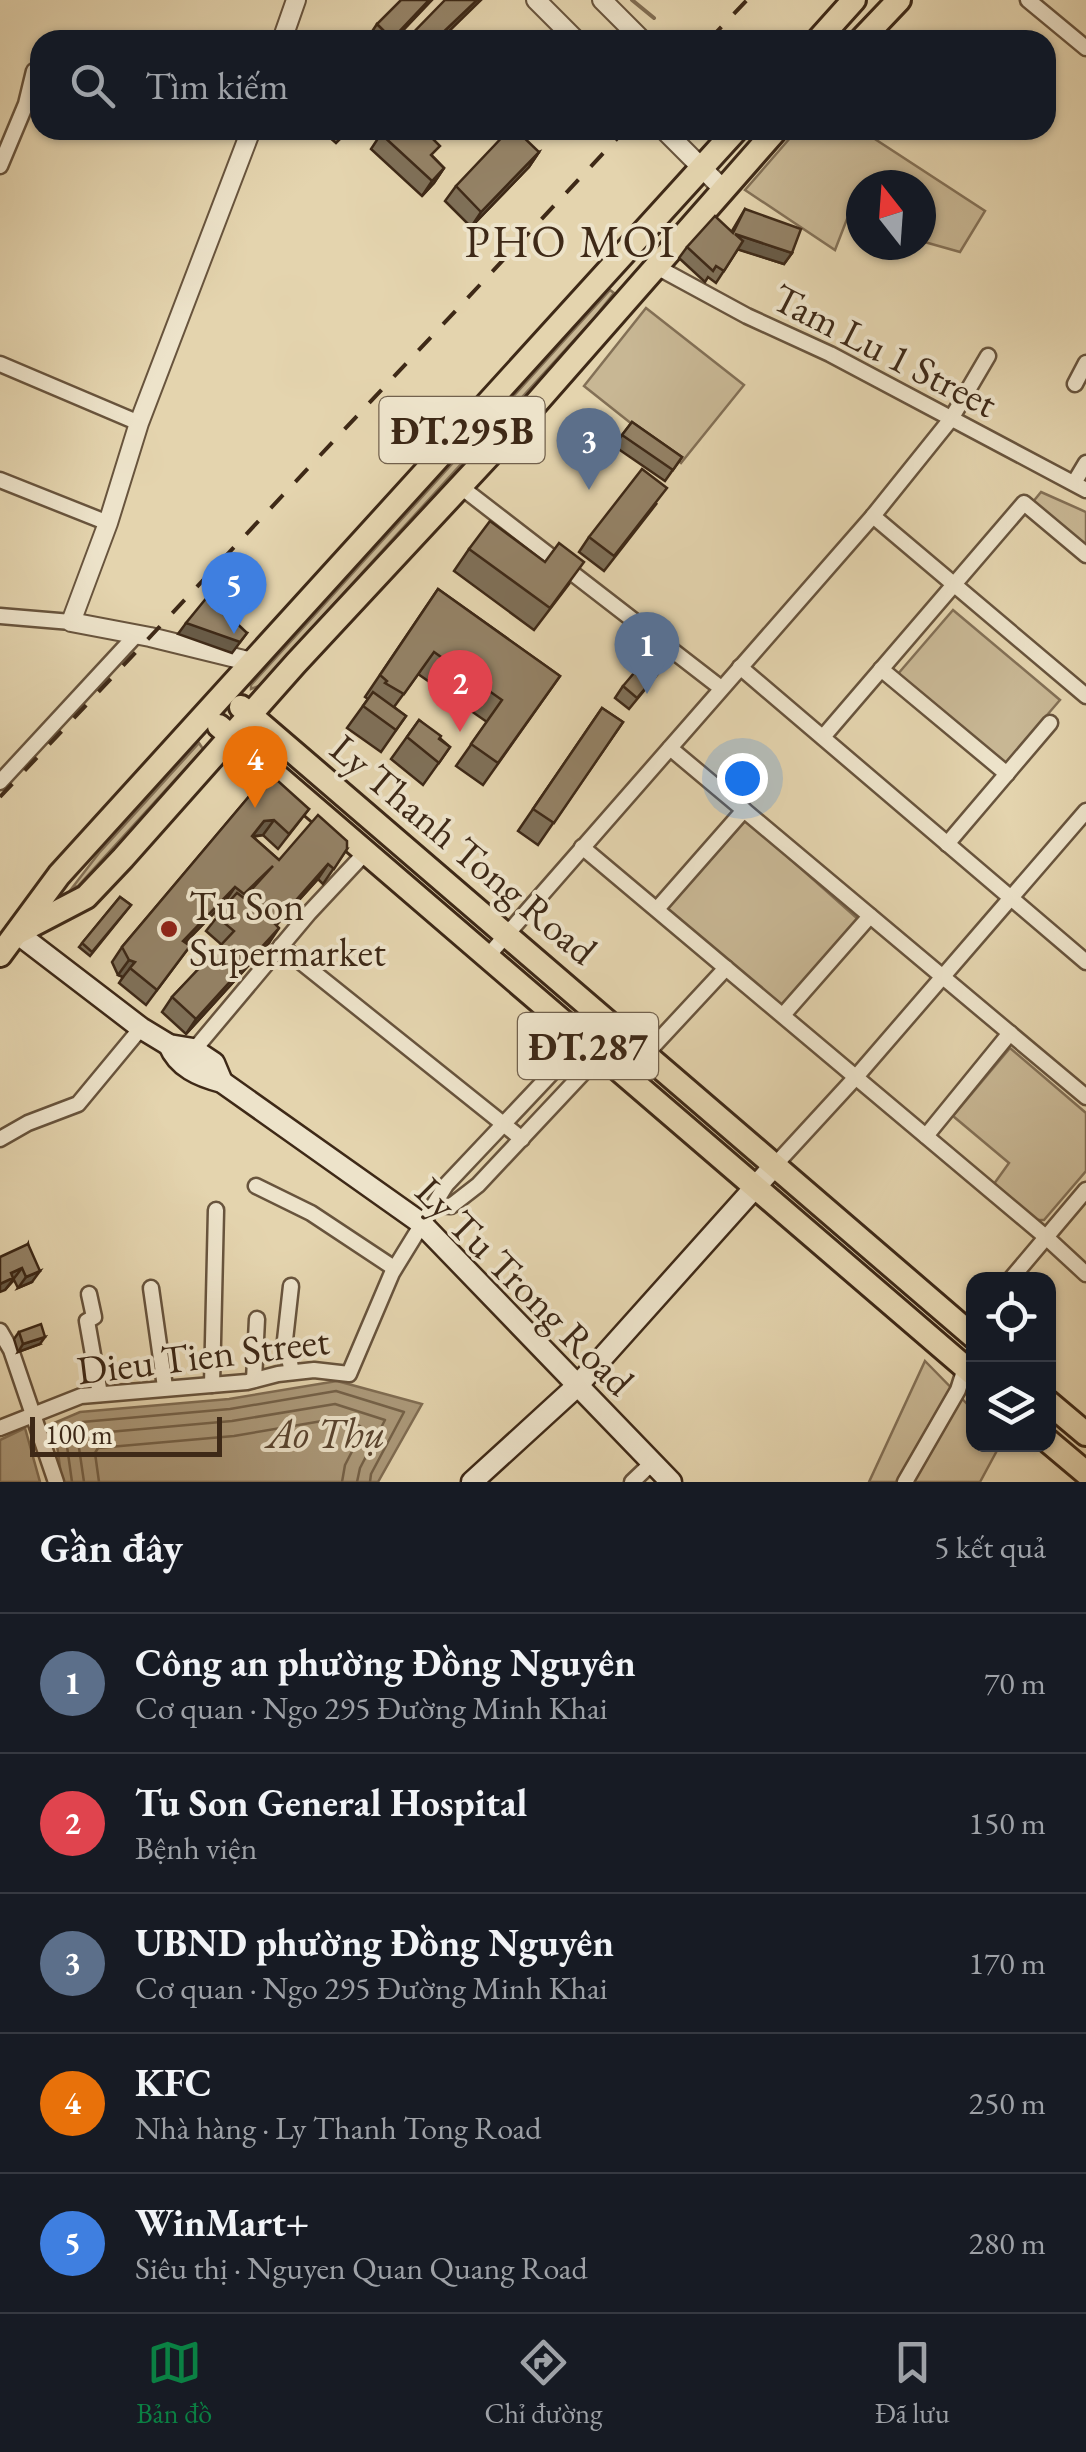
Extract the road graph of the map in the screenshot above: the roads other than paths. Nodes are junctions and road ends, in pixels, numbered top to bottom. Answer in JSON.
{"nodes":[{"id":1,"x":296,"y":0,"type":"edge"},
{"id":2,"x":536,"y":0,"type":"edge"},
{"id":3,"x":602,"y":0,"type":"edge"},
{"id":4,"x":854,"y":0,"type":"edge"},
{"id":5,"x":899,"y":0,"type":"edge"},
{"id":6,"x":1034,"y":2,"type":"edge"},
{"id":7,"x":286,"y":30,"type":"edge"},
{"id":8,"x":566,"y":30,"type":"edge"},
{"id":9,"x":632,"y":30,"type":"edge"},
{"id":10,"x":827,"y":30,"type":"edge"},
{"id":11,"x":870,"y":30,"type":"edge"},
{"id":12,"x":1086,"y":48,"type":"edge"},
{"id":13,"x":30,"y":88,"type":"edge"},
{"id":14,"x":246,"y":140,"type":"edge"},
{"id":15,"x":674,"y":140,"type":"edge"},
{"id":16,"x":727,"y":140,"type":"edge"},
{"id":17,"x":767,"y":140,"type":"edge"},
{"id":18,"x":0,"y":166,"type":"edge"},
{"id":19,"x":701,"y":168,"type":"junction"},
{"id":20,"x":722,"y":188,"type":"junction"},
{"id":21,"x":655,"y":266,"type":"junction"},
{"id":22,"x":988,"y":356,"type":"dead end"},
{"id":23,"x":0,"y":364,"type":"edge"},
{"id":24,"x":951,"y":419,"type":"junction"},
{"id":25,"x":139,"y":423,"type":"junction"},
{"id":26,"x":1086,"y":463,"type":"edge"},
{"id":27,"x":0,"y":480,"type":"edge"},
{"id":28,"x":460,"y":486,"type":"junction"},
{"id":29,"x":1080,"y":487,"type":"edge"},
{"id":30,"x":873,"y":516,"type":"junction"},
{"id":31,"x":108,"y":523,"type":"junction"},
{"id":32,"x":1086,"y":555,"type":"edge"},
{"id":33,"x":953,"y":584,"type":"junction"},
{"id":34,"x":0,"y":616,"type":"edge"},
{"id":35,"x":70,"y":622,"type":"junction"},
{"id":36,"x":137,"y":634,"type":"junction"},
{"id":37,"x":252,"y":662,"type":"junction"},
{"id":38,"x":740,"y":667,"type":"junction"},
{"id":39,"x":881,"y":669,"type":"junction"},
{"id":40,"x":721,"y":688,"type":"junction"},
{"id":41,"x":225,"y":692,"type":"junction"},
{"id":42,"x":1086,"y":696,"type":"edge"},
{"id":43,"x":205,"y":714,"type":"junction"},
{"id":44,"x":249,"y":715,"type":"junction"},
{"id":45,"x":1050,"y":723,"type":"dead end"},
{"id":46,"x":231,"y":736,"type":"junction"},
{"id":47,"x":822,"y":737,"type":"junction"},
{"id":48,"x":670,"y":748,"type":"junction"},
{"id":49,"x":1007,"y":774,"type":"junction"},
{"id":50,"x":0,"y":782,"type":"edge"},
{"id":51,"x":744,"y":810,"type":"junction"},
{"id":52,"x":1086,"y":811,"type":"edge"},
{"id":53,"x":385,"y":832,"type":"junction"},
{"id":54,"x":948,"y":844,"type":"junction"},
{"id":55,"x":582,"y":847,"type":"junction"},
{"id":56,"x":366,"y":852,"type":"junction"},
{"id":57,"x":1010,"y":897,"type":"junction"},
{"id":58,"x":656,"y":910,"type":"junction"},
{"id":59,"x":870,"y":916,"type":"junction"},
{"id":60,"x":17,"y":934,"type":"junction"},
{"id":61,"x":506,"y":934,"type":"junction"},
{"id":62,"x":281,"y":946,"type":"junction"},
{"id":63,"x":0,"y":955,"type":"edge"},
{"id":64,"x":487,"y":957,"type":"junction"},
{"id":65,"x":1086,"y":962,"type":"edge"},
{"id":66,"x":726,"y":968,"type":"junction"},
{"id":67,"x":941,"y":976,"type":"junction"},
{"id":68,"x":782,"y":1016,"type":"junction"},
{"id":69,"x":141,"y":1028,"type":"junction"},
{"id":70,"x":1010,"y":1033,"type":"junction"},
{"id":71,"x":170,"y":1045,"type":"junction"},
{"id":72,"x":591,"y":1049,"type":"junction"},
{"id":73,"x":194,"y":1050,"type":"junction"},
{"id":74,"x":646,"y":1054,"type":"junction"},
{"id":75,"x":856,"y":1077,"type":"junction"},
{"id":76,"x":222,"y":1082,"type":"junction"},
{"id":77,"x":1086,"y":1097,"type":"edge"},
{"id":78,"x":506,"y":1125,"type":"junction"},
{"id":79,"x":926,"y":1136,"type":"junction"},
{"id":80,"x":0,"y":1140,"type":"edge"},
{"id":81,"x":522,"y":1140,"type":"junction"},
{"id":82,"x":775,"y":1164,"type":"junction"},
{"id":83,"x":256,"y":1186,"type":"dead end"},
{"id":84,"x":756,"y":1186,"type":"junction"},
{"id":85,"x":1086,"y":1190,"type":"edge"},
{"id":86,"x":436,"y":1205,"type":"junction"},
{"id":87,"x":216,"y":1210,"type":"dead end"},
{"id":88,"x":421,"y":1223,"type":"junction"},
{"id":89,"x":1046,"y":1238,"type":"junction"},
{"id":90,"x":394,"y":1268,"type":"junction"},
{"id":91,"x":1017,"y":1272,"type":"edge"},
{"id":92,"x":1086,"y":1274,"type":"edge"},
{"id":93,"x":291,"y":1286,"type":"dead end"},
{"id":94,"x":151,"y":1288,"type":"dead end"},
{"id":95,"x":88,"y":1294,"type":"dead end"},
{"id":96,"x":257,"y":1319,"type":"dead end"},
{"id":97,"x":966,"y":1326,"type":"edge"},
{"id":98,"x":0,"y":1330,"type":"edge"},
{"id":99,"x":966,"y":1369,"type":"edge"},
{"id":100,"x":292,"y":1372,"type":"junction"},
{"id":101,"x":966,"y":1377,"type":"edge"},
{"id":102,"x":254,"y":1380,"type":"junction"},
{"id":103,"x":212,"y":1384,"type":"junction"},
{"id":104,"x":577,"y":1386,"type":"junction"},
{"id":105,"x":165,"y":1388,"type":"junction"},
{"id":106,"x":100,"y":1394,"type":"junction"},
{"id":107,"x":1056,"y":1409,"type":"edge"},
{"id":108,"x":34,"y":1414,"type":"junction"},
{"id":109,"x":0,"y":1428,"type":"edge"},
{"id":110,"x":1086,"y":1434,"type":"edge"},
{"id":111,"x":1056,"y":1447,"type":"edge"},
{"id":112,"x":652,"y":1462,"type":"junction"},
{"id":113,"x":1086,"y":1473,"type":"edge"},
{"id":114,"x":56,"y":1482,"type":"edge"},
{"id":115,"x":472,"y":1482,"type":"edge"},
{"id":116,"x":632,"y":1482,"type":"edge"},
{"id":117,"x":671,"y":1482,"type":"edge"},
{"id":118,"x":905,"y":1482,"type":"edge"}],
"edges":[{"from":1,"to":7,"type":"street"},
{"from":2,"to":8,"type":"street"},
{"from":3,"to":9,"type":"street"},
{"from":4,"to":10,"type":"main road"},
{"from":5,"to":11,"type":"main road"},
{"from":6,"to":12,"type":"street"},
{"from":13,"to":18,"type":"street"},
{"from":14,"to":25,"type":"street"},
{"from":15,"to":19,"type":"street"},
{"from":16,"to":19,"type":"main road","number":"ĐT.295B"},
{"from":17,"to":20,"type":"main road","number":"ĐT.295B"},
{"from":19,"to":20,"type":"street"},
{"from":19,"to":37,"type":"main road","number":"ĐT.295B"},
{"from":20,"to":21,"type":"main road","number":"ĐT.295B"},
{"from":21,"to":24,"type":"street","name":"Tam Lu 1 Street"},
{"from":21,"to":28,"type":"main road","number":"ĐT.295B"},
{"from":22,"to":24,"type":"street"},
{"from":23,"to":25,"type":"street"},
{"from":24,"to":29,"type":"street","name":"Tam Lu 1 Street"},
{"from":24,"to":30,"type":"street"},
{"from":25,"to":31,"type":"street"},
{"from":26,"to":29,"type":"street"},
{"from":27,"to":31,"type":"street"},
{"from":28,"to":40,"type":"street"},
{"from":28,"to":44,"type":"main road","number":"ĐT.295B"},
{"from":30,"to":33,"type":"street"},
{"from":30,"to":38,"type":"street"},
{"from":31,"to":35,"type":"street"},
{"from":32,"to":33,"type":"street"},
{"from":33,"to":39,"type":"street"},
{"from":33,"to":42,"type":"street"},
{"from":34,"to":35,"type":"street"},
{"from":35,"to":36,"type":"street"},
{"from":36,"to":37,"type":"street"},
{"from":36,"to":50,"type":"street"},
{"from":37,"to":41,"type":"main road","number":"ĐT.295B"},
{"from":38,"to":40,"type":"street"},
{"from":38,"to":47,"type":"street"},
{"from":39,"to":47,"type":"street"},
{"from":39,"to":49,"type":"street"},
{"from":40,"to":48,"type":"street"},
{"from":41,"to":43,"type":"main road","number":"ĐT.295B"},
{"from":41,"to":44,"type":"main road","name":"Ly Thanh Tong Road"},
{"from":43,"to":46,"type":"main road","name":"Ly Thanh Tong Road","number":"ĐT.287"},
{"from":43,"to":60,"type":"main road","number":"ĐT.295B"},
{"from":44,"to":46,"type":"main road","number":"ĐT.295B"},
{"from":44,"to":53,"type":"main road","name":"Ly Thanh Tong Road","number":"ĐT.287"},
{"from":45,"to":49,"type":"street"},
{"from":46,"to":56,"type":"main road","name":"Ly Thanh Tong Road","number":"ĐT.287"},
{"from":46,"to":60,"type":"main road","number":"ĐT.295B"},
{"from":47,"to":54,"type":"street"},
{"from":48,"to":51,"type":"street"},
{"from":48,"to":55,"type":"street"},
{"from":49,"to":54,"type":"street"},
{"from":51,"to":58,"type":"street"},
{"from":51,"to":59,"type":"street"},
{"from":52,"to":57,"type":"street"},
{"from":53,"to":56,"type":"main road"},
{"from":53,"to":61,"type":"main road","name":"Ly Thanh Tong Road","number":"ĐT.287"},
{"from":54,"to":57,"type":"street"},
{"from":55,"to":58,"type":"street"},
{"from":55,"to":61,"type":"street"},
{"from":56,"to":62,"type":"street"},
{"from":56,"to":64,"type":"main road","name":"Ly Thanh Tong Road","number":"ĐT.287"},
{"from":57,"to":65,"type":"street"},
{"from":57,"to":67,"type":"street"},
{"from":58,"to":66,"type":"street"},
{"from":59,"to":67,"type":"street"},
{"from":59,"to":68,"type":"street"},
{"from":60,"to":63,"type":"main road","number":"ĐT.295B"},
{"from":60,"to":69,"type":"main road","name":"Ly Tu Trong Road"},
{"from":61,"to":64,"type":"street"},
{"from":61,"to":74,"type":"main road","name":"Ly Thanh Tong Road","number":"ĐT.287"},
{"from":62,"to":73,"type":"street"},
{"from":62,"to":78,"type":"street"},
{"from":64,"to":72,"type":"main road","name":"Ly Thanh Tong Road","number":"ĐT.287"},
{"from":66,"to":68,"type":"street"},
{"from":66,"to":74,"type":"street"},
{"from":67,"to":70,"type":"street"},
{"from":67,"to":75,"type":"street"},
{"from":68,"to":75,"type":"street"},
{"from":69,"to":71,"type":"main road","name":"Ly Tu Trong Road"},
{"from":69,"to":80,"type":"street"},
{"from":70,"to":77,"type":"street"},
{"from":70,"to":79,"type":"street"},
{"from":71,"to":73,"type":"main road","name":"Ly Tu Trong Road"},
{"from":71,"to":76,"type":"main road","name":"Ly Tu Trong Road"},
{"from":72,"to":78,"type":"street","name":"Dieu Tien Street"},
{"from":72,"to":81,"type":"street","name":"Dieu Tien Street"},
{"from":72,"to":84,"type":"main road","name":"Ly Thanh Tong Road","number":"ĐT.287"},
{"from":73,"to":76,"type":"main road","name":"Ly Tu Trong Road"},
{"from":74,"to":82,"type":"main road","name":"Ly Thanh Tong Road","number":"ĐT.287"},
{"from":75,"to":79,"type":"street"},
{"from":75,"to":82,"type":"street"},
{"from":76,"to":88,"type":"main road","name":"Ly Tu Trong Road"},
{"from":78,"to":81,"type":"street"},
{"from":78,"to":86,"type":"street","name":"Dieu Tien Street"},
{"from":79,"to":89,"type":"street"},
{"from":81,"to":86,"type":"street","name":"Dieu Tien Street"},
{"from":82,"to":84,"type":"main road"},
{"from":82,"to":97,"type":"main road","name":"Ly Thanh Tong Road","number":"ĐT.287"},
{"from":83,"to":90,"type":"street"},
{"from":84,"to":99,"type":"main road","name":"Ly Thanh Tong Road","number":"ĐT.287"},
{"from":84,"to":104,"type":"main road"},
{"from":85,"to":89,"type":"street"},
{"from":86,"to":88,"type":"street","name":"Dieu Tien Street"},
{"from":87,"to":103,"type":"street"},
{"from":88,"to":90,"type":"street","name":"Dieu Tien Street"},
{"from":88,"to":104,"type":"main road","name":"Ly Tu Trong Road"},
{"from":89,"to":91,"type":"street"},
{"from":89,"to":92,"type":"street"},
{"from":90,"to":100,"type":"street","name":"Dieu Tien Street"},
{"from":93,"to":100,"type":"street"},
{"from":94,"to":105,"type":"street"},
{"from":95,"to":106,"type":"street"},
{"from":96,"to":102,"type":"street"},
{"from":98,"to":108,"type":"street"},
{"from":100,"to":102,"type":"street","name":"Dieu Tien Street"},
{"from":101,"to":118,"type":"street"},
{"from":102,"to":103,"type":"street","name":"Dieu Tien Street"},
{"from":103,"to":105,"type":"street","name":"Dieu Tien Street"},
{"from":104,"to":112,"type":"main road","name":"Ly Tu Trong Road"},
{"from":104,"to":115,"type":"main road"},
{"from":105,"to":106,"type":"street","name":"Dieu Tien Street"},
{"from":106,"to":108,"type":"street","name":"Dieu Tien Street"},
{"from":107,"to":110,"type":"main road"},
{"from":108,"to":109,"type":"street","name":"Dieu Tien Street"},
{"from":108,"to":114,"type":"street"},
{"from":111,"to":113,"type":"main road"},
{"from":112,"to":116,"type":"street"},
{"from":112,"to":117,"type":"main road","name":"Ly Tu Trong Road"}]}
